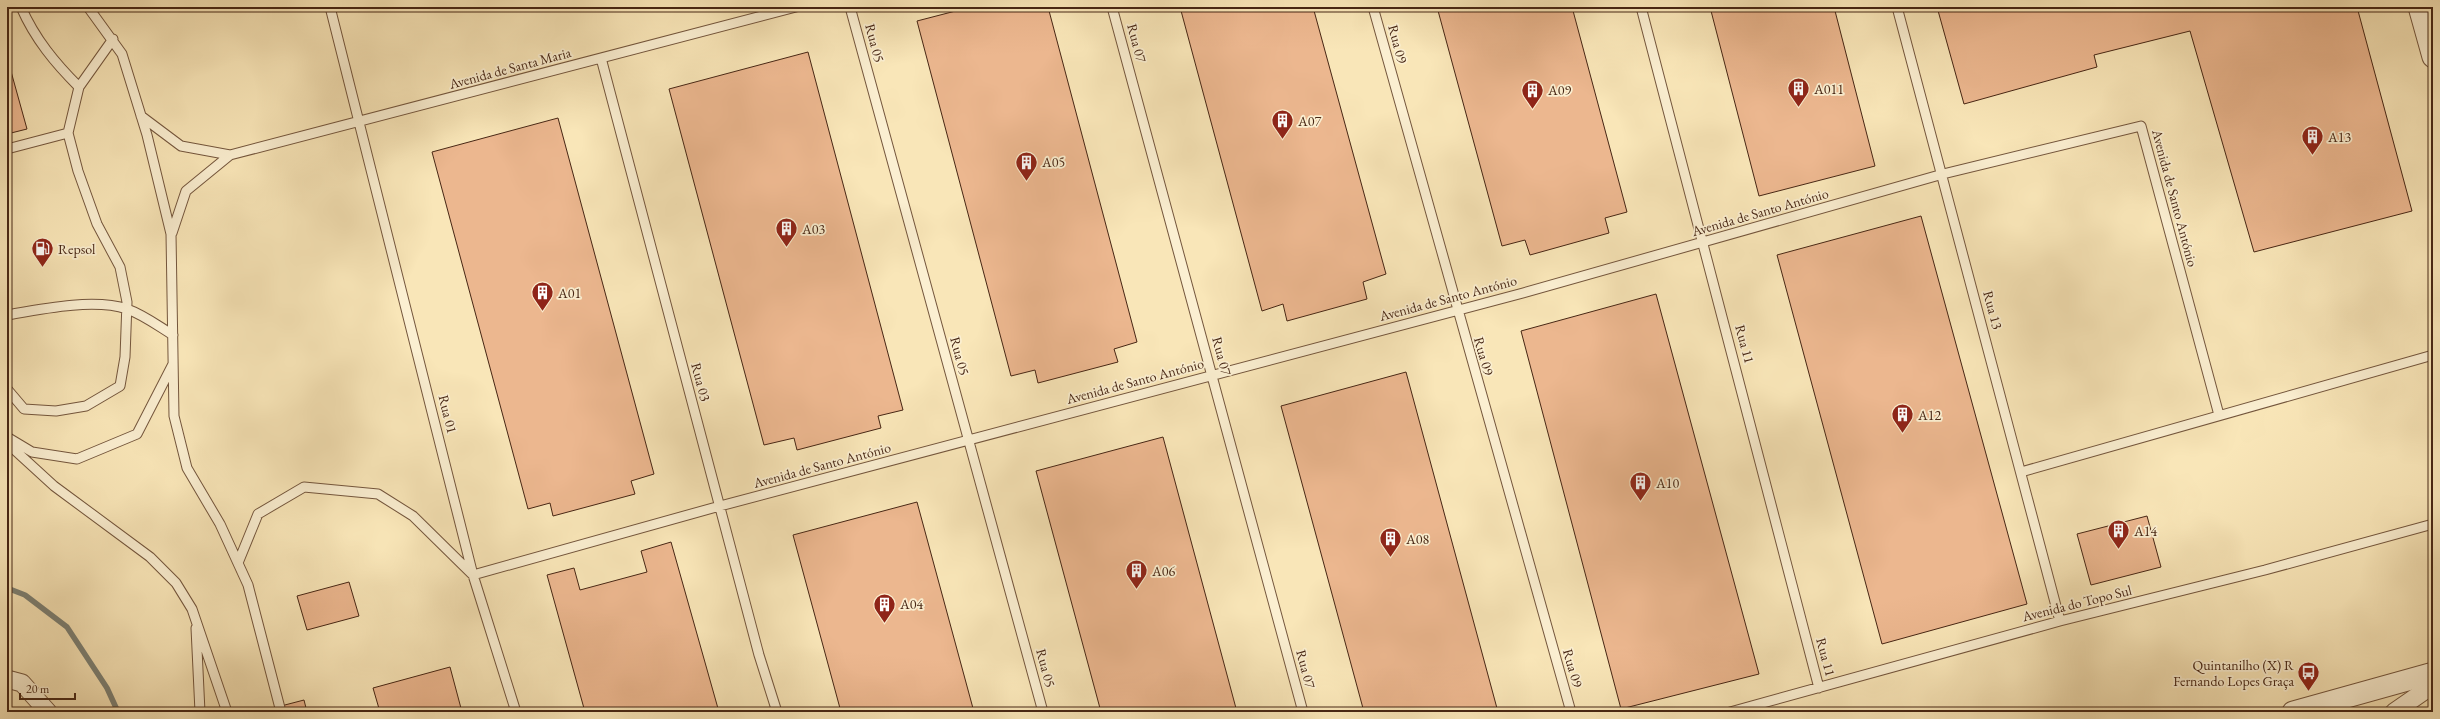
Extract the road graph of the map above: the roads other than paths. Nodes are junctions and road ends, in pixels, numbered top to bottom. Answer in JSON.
{"nodes":[{"id":1,"x":21,"y":7,"type":"edge"},
{"id":2,"x":88,"y":7,"type":"edge"},
{"id":3,"x":330,"y":7,"type":"edge"},
{"id":4,"x":796,"y":7,"type":"edge"},
{"id":5,"x":850,"y":7,"type":"edge"},
{"id":6,"x":1112,"y":7,"type":"edge"},
{"id":7,"x":1373,"y":7,"type":"edge"},
{"id":8,"x":1641,"y":7,"type":"edge"},
{"id":9,"x":1896,"y":7,"type":"edge"},
{"id":10,"x":2418,"y":7,"type":"edge"},
{"id":11,"x":113,"y":39,"type":"junction"},
{"id":12,"x":2433,"y":57,"type":"edge"},
{"id":13,"x":601,"y":58,"type":"junction"},
{"id":14,"x":79,"y":88,"type":"junction"},
{"id":15,"x":141,"y":116,"type":"junction"},
{"id":16,"x":359,"y":122,"type":"junction"},
{"id":17,"x":68,"y":133,"type":"junction"},
{"id":18,"x":7,"y":149,"type":"edge"},
{"id":19,"x":230,"y":155,"type":"junction"},
{"id":20,"x":1943,"y":174,"type":"junction"},
{"id":21,"x":171,"y":234,"type":"junction"},
{"id":22,"x":1704,"y":243,"type":"junction"},
{"id":23,"x":126,"y":309,"type":"junction"},
{"id":24,"x":1457,"y":311,"type":"junction"},
{"id":25,"x":7,"y":315,"type":"edge"},
{"id":26,"x":173,"y":335,"type":"junction"},
{"id":27,"x":2433,"y":355,"type":"edge"},
{"id":28,"x":173,"y":363,"type":"junction"},
{"id":29,"x":1213,"y":375,"type":"junction"},
{"id":30,"x":7,"y":389,"type":"edge"},
{"id":31,"x":2219,"y":415,"type":"junction"},
{"id":32,"x":7,"y":437,"type":"edge"},
{"id":33,"x":969,"y":440,"type":"junction"},
{"id":34,"x":7,"y":443,"type":"edge"},
{"id":35,"x":2021,"y":472,"type":"junction"},
{"id":36,"x":720,"y":506,"type":"junction"},
{"id":37,"x":2433,"y":524,"type":"edge"},
{"id":38,"x":238,"y":563,"type":"junction"},
{"id":39,"x":473,"y":574,"type":"junction"},
{"id":40,"x":195,"y":616,"type":"junction"},
{"id":41,"x":2060,"y":621,"type":"junction"},
{"id":42,"x":2433,"y":672,"type":"edge"},
{"id":43,"x":7,"y":679,"type":"edge"},
{"id":44,"x":2433,"y":684,"type":"edge"},
{"id":45,"x":1819,"y":688,"type":"junction"},
{"id":46,"x":48,"y":712,"type":"edge"},
{"id":47,"x":200,"y":712,"type":"edge"},
{"id":48,"x":227,"y":712,"type":"edge"},
{"id":49,"x":281,"y":712,"type":"edge"},
{"id":50,"x":516,"y":712,"type":"edge"},
{"id":51,"x":777,"y":712,"type":"edge"},
{"id":52,"x":1043,"y":712,"type":"edge"},
{"id":53,"x":1303,"y":712,"type":"edge"},
{"id":54,"x":1570,"y":712,"type":"edge"},
{"id":55,"x":1730,"y":712,"type":"edge"},
{"id":56,"x":2293,"y":712,"type":"edge"},
{"id":57,"x":2394,"y":712,"type":"edge"}],
"edges":[{"from":1,"to":14,"type":"lane"},
{"from":2,"to":11,"type":"lane"},
{"from":3,"to":16,"type":"lane","name":"Rua 01"},
{"from":4,"to":13,"type":"lane","name":"Avenida de Santa Maria"},
{"from":5,"to":33,"type":"lane","name":"Rua 05"},
{"from":6,"to":29,"type":"lane","name":"Rua 07"},
{"from":7,"to":24,"type":"lane","name":"Rua 09"},
{"from":8,"to":22,"type":"lane","name":"Rua 11"},
{"from":9,"to":20,"type":"lane","name":"Rua 13"},
{"from":10,"to":12,"type":"street"},
{"from":11,"to":14,"type":"lane"},
{"from":11,"to":15,"type":"lane"},
{"from":13,"to":16,"type":"lane","name":"Avenida de Santa Maria"},
{"from":13,"to":36,"type":"lane","name":"Rua 03"},
{"from":14,"to":17,"type":"lane"},
{"from":15,"to":19,"type":"lane","name":"Avenida de Santa Maria"},
{"from":15,"to":21,"type":"lane"},
{"from":16,"to":19,"type":"lane","name":"Avenida de Santa Maria"},
{"from":16,"to":39,"type":"lane","name":"Rua 01"},
{"from":17,"to":18,"type":"lane"},
{"from":17,"to":23,"type":"lane"},
{"from":19,"to":21,"type":"lane","name":"Avenida de Santa Maria"},
{"from":20,"to":22,"type":"lane","name":"Avenida de Santo António"},
{"from":20,"to":31,"type":"lane","name":"Avenida de Santo António"},
{"from":20,"to":35,"type":"lane","name":"Rua 13"},
{"from":21,"to":26,"type":"lane"},
{"from":22,"to":24,"type":"lane","name":"Avenida de Santo António"},
{"from":22,"to":45,"type":"lane","name":"Rua 11"},
{"from":23,"to":25,"type":"lane"},
{"from":23,"to":26,"type":"lane"},
{"from":23,"to":30,"type":"lane"},
{"from":24,"to":29,"type":"lane","name":"Avenida de Santo António"},
{"from":24,"to":54,"type":"lane","name":"Rua 09"},
{"from":26,"to":28,"type":"lane"},
{"from":27,"to":31,"type":"lane"},
{"from":28,"to":32,"type":"lane"},
{"from":28,"to":38,"type":"lane"},
{"from":29,"to":33,"type":"lane","name":"Avenida de Santo António"},
{"from":29,"to":53,"type":"lane","name":"Rua 07"},
{"from":31,"to":35,"type":"lane"},
{"from":33,"to":36,"type":"lane","name":"Avenida de Santo António"},
{"from":33,"to":52,"type":"lane","name":"Rua 05"},
{"from":34,"to":40,"type":"lane"},
{"from":35,"to":41,"type":"lane","name":"Rua 13"},
{"from":36,"to":39,"type":"lane","name":"Avenida de Santo António"},
{"from":36,"to":51,"type":"lane","name":"Rua 03"},
{"from":37,"to":41,"type":"lane","name":"Avenida do Topo Sul"},
{"from":38,"to":39,"type":"lane"},
{"from":38,"to":49,"type":"lane"},
{"from":39,"to":50,"type":"lane","name":"Rua 01"},
{"from":40,"to":47,"type":"lane"},
{"from":40,"to":48,"type":"lane"},
{"from":41,"to":45,"type":"lane","name":"Avenida do Topo Sul"},
{"from":42,"to":56,"type":"street"},
{"from":43,"to":46,"type":"street"},
{"from":44,"to":57,"type":"street"},
{"from":45,"to":55,"type":"lane","name":"Avenida do Topo Sul"}]}
